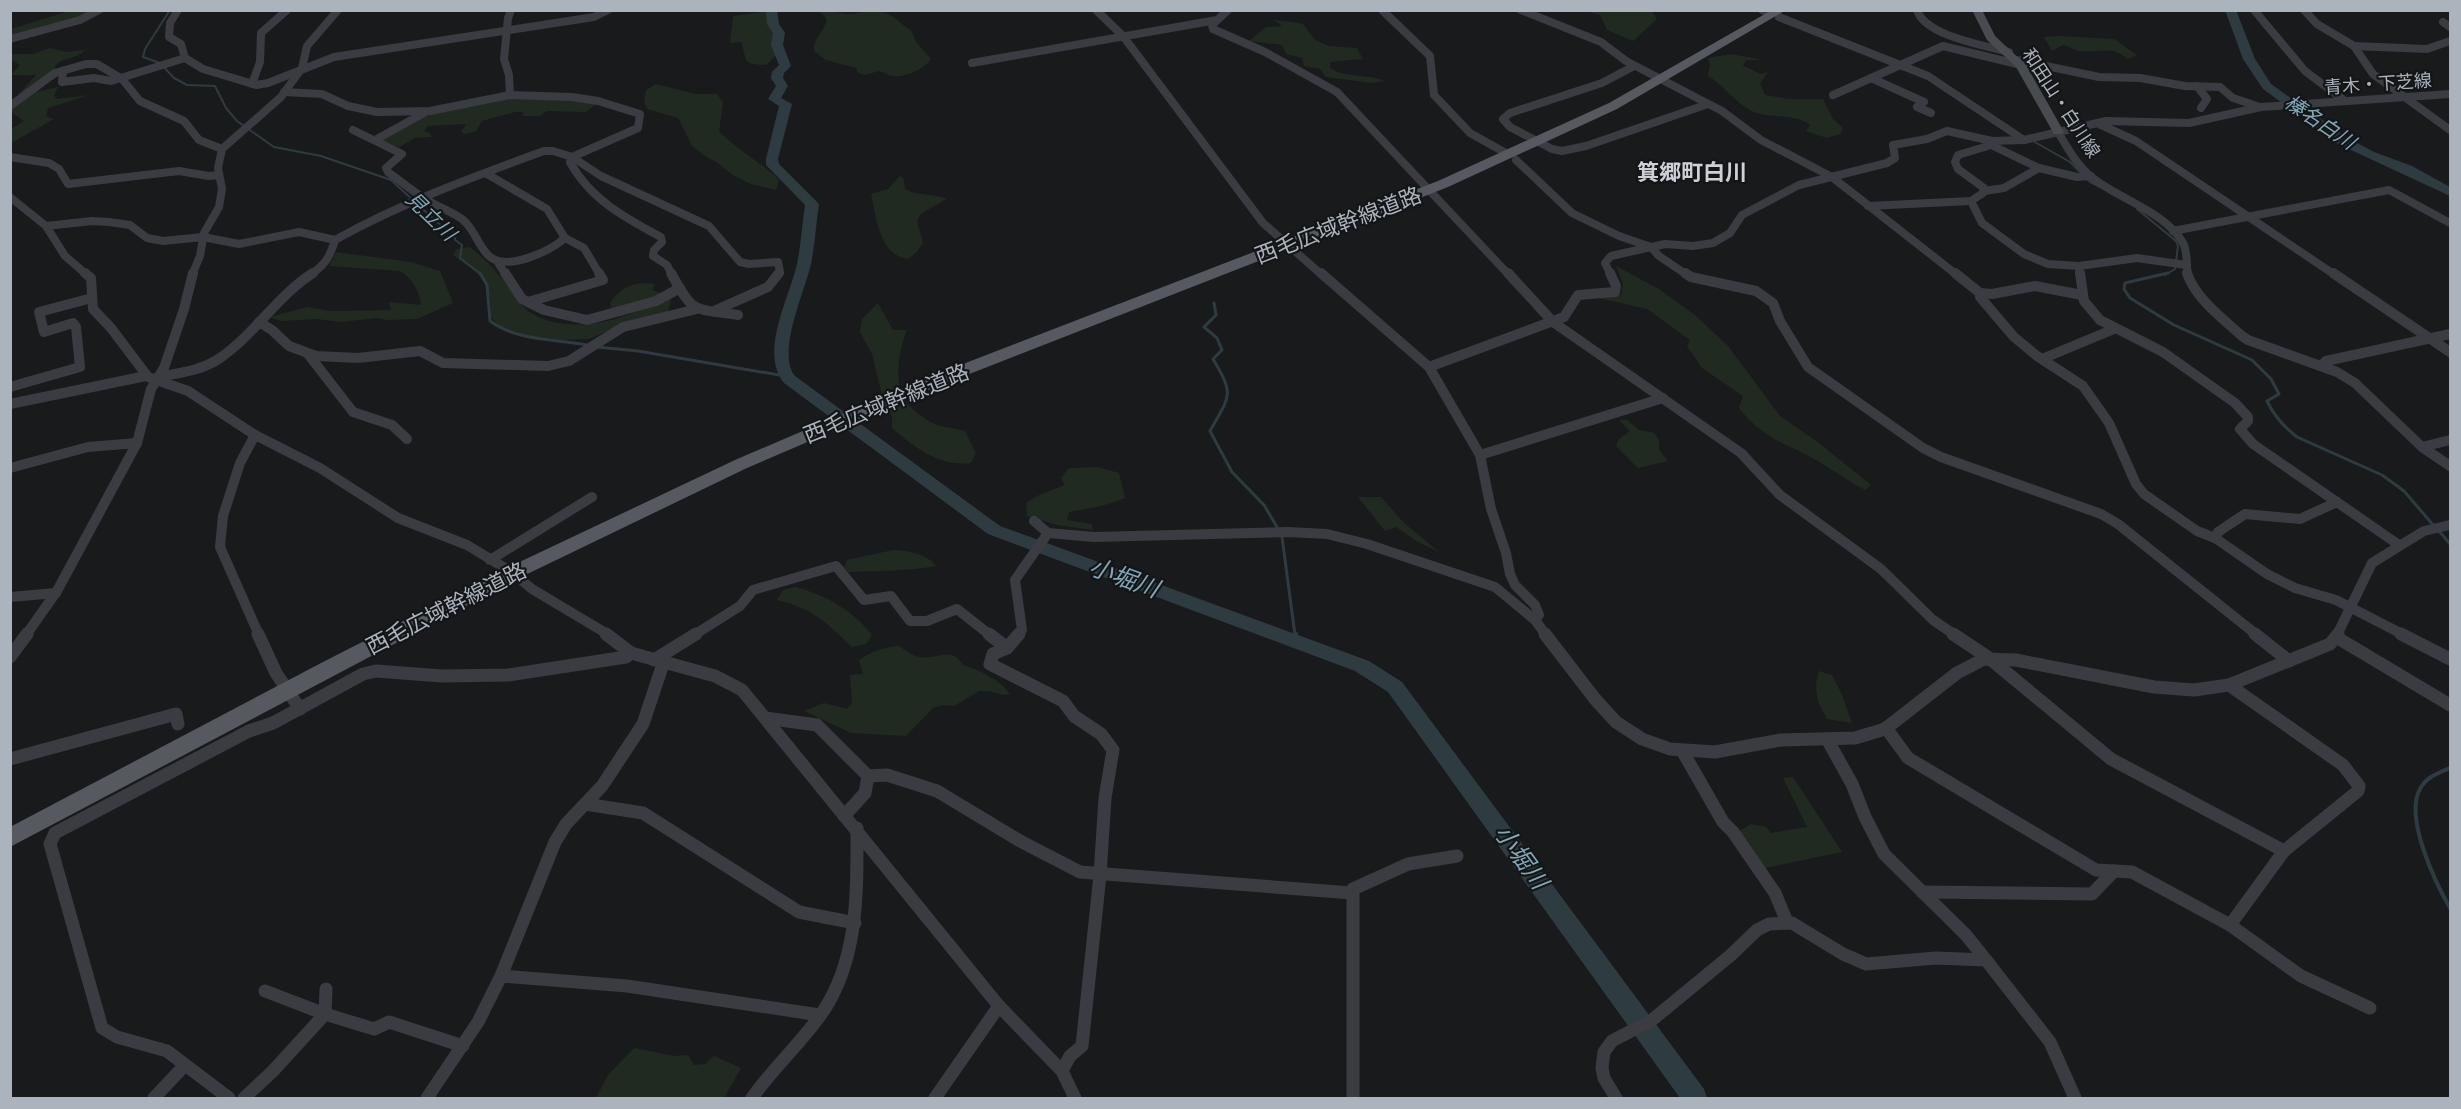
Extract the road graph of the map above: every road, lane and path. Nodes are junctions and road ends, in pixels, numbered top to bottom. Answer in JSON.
{"nodes":[{"id":1,"x":99,"y":10,"type":"edge"},
{"id":2,"x":178,"y":10,"type":"edge"},
{"id":3,"x":287,"y":10,"type":"edge"},
{"id":4,"x":338,"y":10,"type":"edge"},
{"id":5,"x":511,"y":10,"type":"edge"},
{"id":6,"x":608,"y":10,"type":"edge"},
{"id":7,"x":1096,"y":10,"type":"edge"},
{"id":8,"x":1227,"y":10,"type":"edge"},
{"id":9,"x":1382,"y":10,"type":"edge"},
{"id":10,"x":1521,"y":10,"type":"edge"},
{"id":11,"x":1917,"y":10,"type":"edge"},
{"id":12,"x":1977,"y":10,"type":"edge"},
{"id":13,"x":2254,"y":10,"type":"edge"},
{"id":14,"x":2304,"y":10,"type":"edge"},
{"id":15,"x":1780,"y":14,"type":"edge"},
{"id":16,"x":1218,"y":20,"type":"junction"},
{"id":17,"x":2443,"y":22,"type":"dead end"},
{"id":18,"x":2451,"y":27,"type":"edge"},
{"id":19,"x":508,"y":31,"type":"junction"},
{"id":20,"x":1123,"y":36,"type":"junction"},
{"id":21,"x":10,"y":39,"type":"edge"},
{"id":22,"x":2451,"y":41,"type":"edge"},
{"id":23,"x":2354,"y":46,"type":"junction"},
{"id":24,"x":185,"y":58,"type":"junction"},
{"id":25,"x":2015,"y":59,"type":"junction"},
{"id":26,"x":972,"y":63,"type":"dead end"},
{"id":27,"x":1900,"y":64,"type":"junction"},
{"id":28,"x":302,"y":68,"type":"junction"},
{"id":29,"x":1638,"y":68,"type":"junction"},
{"id":30,"x":63,"y":71,"type":"junction"},
{"id":31,"x":1871,"y":78,"type":"junction"},
{"id":32,"x":122,"y":79,"type":"junction"},
{"id":33,"x":252,"y":84,"type":"junction"},
{"id":34,"x":2198,"y":86,"type":"junction"},
{"id":35,"x":284,"y":92,"type":"junction"},
{"id":36,"x":2451,"y":94,"type":"edge"},
{"id":37,"x":510,"y":95,"type":"junction"},
{"id":38,"x":1833,"y":95,"type":"dead end"},
{"id":39,"x":2402,"y":98,"type":"junction"},
{"id":40,"x":2342,"y":101,"type":"junction"},
{"id":41,"x":1708,"y":104,"type":"junction"},
{"id":42,"x":10,"y":106,"type":"edge"},
{"id":43,"x":2260,"y":107,"type":"junction"},
{"id":44,"x":2201,"y":108,"type":"dead end"},
{"id":45,"x":430,"y":111,"type":"junction"},
{"id":46,"x":1931,"y":113,"type":"dead end"},
{"id":47,"x":2097,"y":123,"type":"junction"},
{"id":48,"x":353,"y":130,"type":"dead end"},
{"id":49,"x":2451,"y":130,"type":"edge"},
{"id":50,"x":2058,"y":132,"type":"junction"},
{"id":51,"x":375,"y":140,"type":"junction"},
{"id":52,"x":2024,"y":140,"type":"junction"},
{"id":53,"x":1539,"y":142,"type":"junction"},
{"id":54,"x":1990,"y":142,"type":"junction"},
{"id":55,"x":222,"y":149,"type":"junction"},
{"id":56,"x":1504,"y":152,"type":"dead end"},
{"id":57,"x":10,"y":157,"type":"edge"},
{"id":58,"x":572,"y":157,"type":"junction"},
{"id":59,"x":1516,"y":160,"type":"dead end"},
{"id":60,"x":2038,"y":168,"type":"junction"},
{"id":61,"x":487,"y":174,"type":"junction"},
{"id":62,"x":219,"y":175,"type":"junction"},
{"id":63,"x":2090,"y":176,"type":"junction"},
{"id":64,"x":1832,"y":177,"type":"junction"},
{"id":65,"x":1984,"y":191,"type":"junction"},
{"id":66,"x":10,"y":197,"type":"edge"},
{"id":67,"x":419,"y":200,"type":"junction"},
{"id":68,"x":1971,"y":201,"type":"junction"},
{"id":69,"x":1869,"y":206,"type":"junction"},
{"id":70,"x":2250,"y":218,"type":"junction"},
{"id":71,"x":2451,"y":223,"type":"edge"},
{"id":72,"x":46,"y":226,"type":"junction"},
{"id":73,"x":2173,"y":231,"type":"junction"},
{"id":74,"x":203,"y":237,"type":"junction"},
{"id":75,"x":565,"y":238,"type":"junction"},
{"id":76,"x":335,"y":240,"type":"junction"},
{"id":77,"x":1288,"y":244,"type":"junction"},
{"id":78,"x":1651,"y":247,"type":"junction"},
{"id":79,"x":497,"y":261,"type":"junction"},
{"id":80,"x":2183,"y":264,"type":"junction"},
{"id":81,"x":2079,"y":266,"type":"junction"},
{"id":82,"x":680,"y":288,"type":"junction"},
{"id":83,"x":1980,"y":293,"type":"junction"},
{"id":84,"x":2082,"y":295,"type":"junction"},
{"id":85,"x":92,"y":298,"type":"junction"},
{"id":86,"x":528,"y":302,"type":"junction"},
{"id":87,"x":697,"y":309,"type":"junction"},
{"id":88,"x":716,"y":310,"type":"junction"},
{"id":89,"x":738,"y":315,"type":"dead end"},
{"id":90,"x":259,"y":322,"type":"junction"},
{"id":91,"x":1553,"y":322,"type":"junction"},
{"id":92,"x":2114,"y":329,"type":"junction"},
{"id":93,"x":2451,"y":334,"type":"edge"},
{"id":94,"x":2430,"y":338,"type":"junction"},
{"id":95,"x":2451,"y":352,"type":"edge"},
{"id":96,"x":308,"y":354,"type":"junction"},
{"id":97,"x":2042,"y":359,"type":"junction"},
{"id":98,"x":2322,"y":365,"type":"junction"},
{"id":99,"x":1429,"y":367,"type":"junction"},
{"id":100,"x":153,"y":378,"type":"junction"},
{"id":101,"x":10,"y":387,"type":"edge"},
{"id":102,"x":1663,"y":398,"type":"junction"},
{"id":103,"x":10,"y":404,"type":"edge"},
{"id":104,"x":255,"y":435,"type":"junction"},
{"id":105,"x":407,"y":439,"type":"dead end"},
{"id":106,"x":2451,"y":440,"type":"edge"},
{"id":107,"x":138,"y":443,"type":"junction"},
{"id":108,"x":2422,"y":447,"type":"junction"},
{"id":109,"x":1480,"y":455,"type":"junction"},
{"id":110,"x":2451,"y":466,"type":"edge"},
{"id":111,"x":10,"y":468,"type":"edge"},
{"id":112,"x":592,"y":496,"type":"dead end"},
{"id":113,"x":2337,"y":502,"type":"junction"},
{"id":114,"x":1034,"y":521,"type":"dead end"},
{"id":115,"x":2451,"y":525,"type":"edge"},
{"id":116,"x":2215,"y":538,"type":"junction"},
{"id":117,"x":1041,"y":543,"type":"junction"},
{"id":118,"x":2399,"y":545,"type":"junction"},
{"id":119,"x":490,"y":560,"type":"junction"},
{"id":120,"x":513,"y":573,"type":"junction"},
{"id":121,"x":56,"y":593,"type":"junction"},
{"id":122,"x":10,"y":597,"type":"edge"},
{"id":123,"x":2351,"y":607,"type":"junction"},
{"id":124,"x":1535,"y":620,"type":"junction"},
{"id":125,"x":2336,"y":637,"type":"junction"},
{"id":126,"x":1007,"y":648,"type":"junction"},
{"id":127,"x":631,"y":653,"type":"junction"},
{"id":128,"x":10,"y":657,"type":"edge"},
{"id":129,"x":1989,"y":658,"type":"junction"},
{"id":130,"x":2451,"y":659,"type":"edge"},
{"id":131,"x":2289,"y":661,"type":"junction"},
{"id":132,"x":659,"y":662,"type":"junction"},
{"id":133,"x":2229,"y":685,"type":"junction"},
{"id":134,"x":2451,"y":705,"type":"edge"},
{"id":135,"x":298,"y":707,"type":"junction"},
{"id":136,"x":765,"y":718,"type":"junction"},
{"id":137,"x":178,"y":724,"type":"dead end"},
{"id":138,"x":1886,"y":728,"type":"junction"},
{"id":139,"x":1827,"y":739,"type":"junction"},
{"id":140,"x":1683,"y":752,"type":"junction"},
{"id":141,"x":10,"y":759,"type":"edge"},
{"id":142,"x":868,"y":776,"type":"junction"},
{"id":143,"x":585,"y":804,"type":"junction"},
{"id":144,"x":844,"y":816,"type":"junction"},
{"id":145,"x":856,"y":828,"type":"junction"},
{"id":146,"x":10,"y":838,"type":"edge"},
{"id":147,"x":2284,"y":851,"type":"junction"},
{"id":148,"x":1457,"y":856,"type":"dead end"},
{"id":149,"x":2114,"y":870,"type":"junction"},
{"id":150,"x":1100,"y":875,"type":"junction"},
{"id":151,"x":1922,"y":892,"type":"junction"},
{"id":152,"x":1352,"y":893,"type":"junction"},
{"id":153,"x":1787,"y":922,"type":"junction"},
{"id":154,"x":855,"y":923,"type":"junction"},
{"id":155,"x":2230,"y":925,"type":"junction"},
{"id":156,"x":1986,"y":960,"type":"junction"},
{"id":157,"x":501,"y":976,"type":"junction"},
{"id":158,"x":326,"y":989,"type":"dead end"},
{"id":159,"x":265,"y":991,"type":"dead end"},
{"id":160,"x":999,"y":1006,"type":"junction"},
{"id":161,"x":2370,"y":1008,"type":"dead end"},
{"id":162,"x":325,"y":1014,"type":"junction"},
{"id":163,"x":820,"y":1015,"type":"junction"},
{"id":164,"x":463,"y":1046,"type":"junction"},
{"id":165,"x":185,"y":1065,"type":"junction"},
{"id":166,"x":1062,"y":1071,"type":"junction"},
{"id":167,"x":154,"y":1098,"type":"edge"},
{"id":168,"x":229,"y":1098,"type":"edge"},
{"id":169,"x":244,"y":1098,"type":"edge"},
{"id":170,"x":427,"y":1098,"type":"edge"},
{"id":171,"x":752,"y":1098,"type":"edge"},
{"id":172,"x":935,"y":1098,"type":"edge"},
{"id":173,"x":1075,"y":1098,"type":"edge"},
{"id":174,"x":1353,"y":1098,"type":"edge"},
{"id":175,"x":1616,"y":1098,"type":"edge"},
{"id":176,"x":2075,"y":1098,"type":"edge"}],
"edges":[{"from":1,"to":21,"type":"street"},
{"from":2,"to":24,"type":"street"},
{"from":3,"to":33,"type":"street"},
{"from":4,"to":28,"type":"street"},
{"from":5,"to":19,"type":"street"},
{"from":6,"to":19,"type":"street"},
{"from":7,"to":20,"type":"street"},
{"from":8,"to":16,"type":"street"},
{"from":9,"to":56,"type":"street"},
{"from":10,"to":29,"type":"street"},
{"from":11,"to":25,"type":"street"},
{"from":12,"to":25,"type":"street","name":"和田山・白川線"},
{"from":13,"to":40,"type":"street"},
{"from":14,"to":23,"type":"street"},
{"from":15,"to":27,"type":"street"},
{"from":15,"to":53,"type":"main road","name":"西毛広域幹線道路"},
{"from":16,"to":20,"type":"street"},
{"from":16,"to":91,"type":"street"},
{"from":17,"to":18,"type":"street"},
{"from":19,"to":28,"type":"street"},
{"from":19,"to":37,"type":"street"},
{"from":20,"to":26,"type":"street"},
{"from":20,"to":77,"type":"street"},
{"from":22,"to":23,"type":"street"},
{"from":23,"to":39,"type":"street"},
{"from":24,"to":32,"type":"street"},
{"from":24,"to":33,"type":"street"},
{"from":25,"to":27,"type":"street"},
{"from":25,"to":34,"type":"street"},
{"from":25,"to":50,"type":"street","name":"和田山・白川線"},
{"from":27,"to":31,"type":"street"},
{"from":27,"to":52,"type":"street"},
{"from":28,"to":33,"type":"street"},
{"from":28,"to":35,"type":"street"},
{"from":29,"to":41,"type":"street"},
{"from":29,"to":53,"type":"street"},
{"from":30,"to":32,"type":"street"},
{"from":30,"to":32,"type":"street"},
{"from":30,"to":42,"type":"street"},
{"from":31,"to":38,"type":"street"},
{"from":31,"to":46,"type":"street"},
{"from":32,"to":55,"type":"street"},
{"from":34,"to":43,"type":"street"},
{"from":34,"to":44,"type":"street"},
{"from":35,"to":45,"type":"street"},
{"from":35,"to":55,"type":"street"},
{"from":36,"to":39,"type":"street","name":"青木・下芝線"},
{"from":37,"to":45,"type":"street"},
{"from":37,"to":58,"type":"street"},
{"from":39,"to":40,"type":"street","name":"青木・下芝線"},
{"from":39,"to":49,"type":"street"},
{"from":40,"to":43,"type":"street","name":"青木・下芝線"},
{"from":41,"to":53,"type":"street"},
{"from":41,"to":64,"type":"street"},
{"from":43,"to":47,"type":"street","name":"青木・下芝線"},
{"from":45,"to":51,"type":"street"},
{"from":47,"to":50,"type":"street","name":"青木・下芝線"},
{"from":47,"to":70,"type":"street"},
{"from":48,"to":51,"type":"street"},
{"from":50,"to":52,"type":"street","name":"青木・下芝線"},
{"from":50,"to":63,"type":"street","name":"和田山・白川線"},
{"from":51,"to":67,"type":"street"},
{"from":52,"to":54,"type":"street","name":"青木・下芝線"},
{"from":53,"to":77,"type":"main road","name":"西毛広域幹線道路"},
{"from":54,"to":60,"type":"street"},
{"from":54,"to":64,"type":"street"},
{"from":54,"to":65,"type":"street"},
{"from":55,"to":62,"type":"street"},
{"from":57,"to":62,"type":"street"},
{"from":58,"to":61,"type":"street"},
{"from":58,"to":82,"type":"street"},
{"from":58,"to":88,"type":"street"},
{"from":59,"to":78,"type":"street"},
{"from":60,"to":63,"type":"street"},
{"from":60,"to":65,"type":"street"},
{"from":61,"to":67,"type":"street"},
{"from":61,"to":75,"type":"street"},
{"from":62,"to":74,"type":"street"},
{"from":63,"to":73,"type":"street","name":"和田山・白川線"},
{"from":64,"to":69,"type":"street"},
{"from":64,"to":78,"type":"street"},
{"from":65,"to":68,"type":"street"},
{"from":66,"to":72,"type":"street"},
{"from":67,"to":76,"type":"street"},
{"from":67,"to":79,"type":"street"},
{"from":68,"to":69,"type":"street"},
{"from":68,"to":81,"type":"street"},
{"from":69,"to":83,"type":"street"},
{"from":70,"to":71,"type":"street"},
{"from":70,"to":73,"type":"street"},
{"from":70,"to":94,"type":"street"},
{"from":72,"to":74,"type":"street"},
{"from":72,"to":85,"type":"street"},
{"from":73,"to":80,"type":"street","name":"和田山・白川線"},
{"from":74,"to":76,"type":"street"},
{"from":74,"to":100,"type":"street"},
{"from":75,"to":79,"type":"street"},
{"from":75,"to":86,"type":"street"},
{"from":76,"to":90,"type":"street"},
{"from":77,"to":99,"type":"street"},
{"from":77,"to":120,"type":"main road","name":"西毛広域幹線道路"},
{"from":78,"to":91,"type":"street"},
{"from":78,"to":131,"type":"street"},
{"from":79,"to":86,"type":"street"},
{"from":80,"to":81,"type":"street"},
{"from":80,"to":98,"type":"street","name":"和田山・白川線"},
{"from":81,"to":84,"type":"street"},
{"from":82,"to":86,"type":"street"},
{"from":82,"to":87,"type":"street"},
{"from":83,"to":84,"type":"street"},
{"from":83,"to":97,"type":"street"},
{"from":84,"to":92,"type":"street"},
{"from":85,"to":100,"type":"street"},
{"from":85,"to":101,"type":"street"},
{"from":87,"to":88,"type":"street"},
{"from":87,"to":96,"type":"street"},
{"from":88,"to":89,"type":"street"},
{"from":90,"to":96,"type":"street"},
{"from":90,"to":100,"type":"street"},
{"from":91,"to":99,"type":"street"},
{"from":91,"to":102,"type":"street"},
{"from":92,"to":97,"type":"street"},
{"from":92,"to":113,"type":"street"},
{"from":93,"to":94,"type":"street"},
{"from":94,"to":95,"type":"street"},
{"from":94,"to":98,"type":"street"},
{"from":96,"to":105,"type":"street"},
{"from":97,"to":116,"type":"street"},
{"from":98,"to":108,"type":"street","name":"和田山・白川線"},
{"from":99,"to":109,"type":"street"},
{"from":100,"to":103,"type":"street"},
{"from":100,"to":104,"type":"street"},
{"from":100,"to":107,"type":"street"},
{"from":102,"to":109,"type":"street"},
{"from":102,"to":129,"type":"street"},
{"from":104,"to":119,"type":"street"},
{"from":104,"to":135,"type":"street"},
{"from":106,"to":108,"type":"street"},
{"from":107,"to":111,"type":"street"},
{"from":107,"to":121,"type":"street"},
{"from":108,"to":110,"type":"street","name":"和田山・白川線"},
{"from":109,"to":124,"type":"street"},
{"from":112,"to":119,"type":"street"},
{"from":113,"to":116,"type":"street"},
{"from":113,"to":118,"type":"street"},
{"from":114,"to":117,"type":"street"},
{"from":115,"to":118,"type":"street"},
{"from":116,"to":123,"type":"street"},
{"from":117,"to":124,"type":"street"},
{"from":117,"to":126,"type":"street"},
{"from":118,"to":123,"type":"street"},
{"from":119,"to":120,"type":"street"},
{"from":120,"to":127,"type":"street"},
{"from":120,"to":146,"type":"main road","name":"西毛広域幹線道路"},
{"from":121,"to":122,"type":"street"},
{"from":121,"to":128,"type":"street"},
{"from":123,"to":125,"type":"street"},
{"from":123,"to":130,"type":"street"},
{"from":124,"to":140,"type":"street"},
{"from":125,"to":131,"type":"street"},
{"from":125,"to":134,"type":"street"},
{"from":126,"to":132,"type":"street"},
{"from":126,"to":150,"type":"street"},
{"from":127,"to":132,"type":"street"},
{"from":127,"to":135,"type":"street"},
{"from":129,"to":133,"type":"street"},
{"from":129,"to":138,"type":"street"},
{"from":129,"to":147,"type":"street"},
{"from":131,"to":133,"type":"street"},
{"from":132,"to":136,"type":"street"},
{"from":132,"to":143,"type":"street"},
{"from":133,"to":147,"type":"street"},
{"from":135,"to":165,"type":"street"},
{"from":136,"to":142,"type":"street"},
{"from":136,"to":144,"type":"street"},
{"from":137,"to":141,"type":"street"},
{"from":138,"to":139,"type":"street"},
{"from":138,"to":149,"type":"street"},
{"from":139,"to":140,"type":"street"},
{"from":139,"to":151,"type":"street"},
{"from":140,"to":153,"type":"street"},
{"from":142,"to":144,"type":"street"},
{"from":142,"to":150,"type":"street"},
{"from":143,"to":154,"type":"street"},
{"from":143,"to":157,"type":"street"},
{"from":144,"to":145,"type":"street"},
{"from":145,"to":154,"type":"street"},
{"from":145,"to":160,"type":"street"},
{"from":147,"to":155,"type":"street"},
{"from":148,"to":152,"type":"street"},
{"from":149,"to":151,"type":"street"},
{"from":149,"to":155,"type":"street"},
{"from":150,"to":152,"type":"street"},
{"from":150,"to":166,"type":"street"},
{"from":151,"to":156,"type":"street"},
{"from":152,"to":174,"type":"street"},
{"from":153,"to":156,"type":"street"},
{"from":153,"to":175,"type":"street"},
{"from":154,"to":163,"type":"street"},
{"from":155,"to":161,"type":"street"},
{"from":156,"to":176,"type":"street"},
{"from":157,"to":163,"type":"street"},
{"from":157,"to":164,"type":"street"},
{"from":158,"to":162,"type":"street"},
{"from":159,"to":162,"type":"street"},
{"from":160,"to":166,"type":"street"},
{"from":160,"to":172,"type":"street"},
{"from":162,"to":164,"type":"street"},
{"from":162,"to":169,"type":"street"},
{"from":163,"to":171,"type":"street"},
{"from":164,"to":170,"type":"street"},
{"from":165,"to":167,"type":"street"},
{"from":165,"to":168,"type":"street"},
{"from":166,"to":173,"type":"street"}]}
